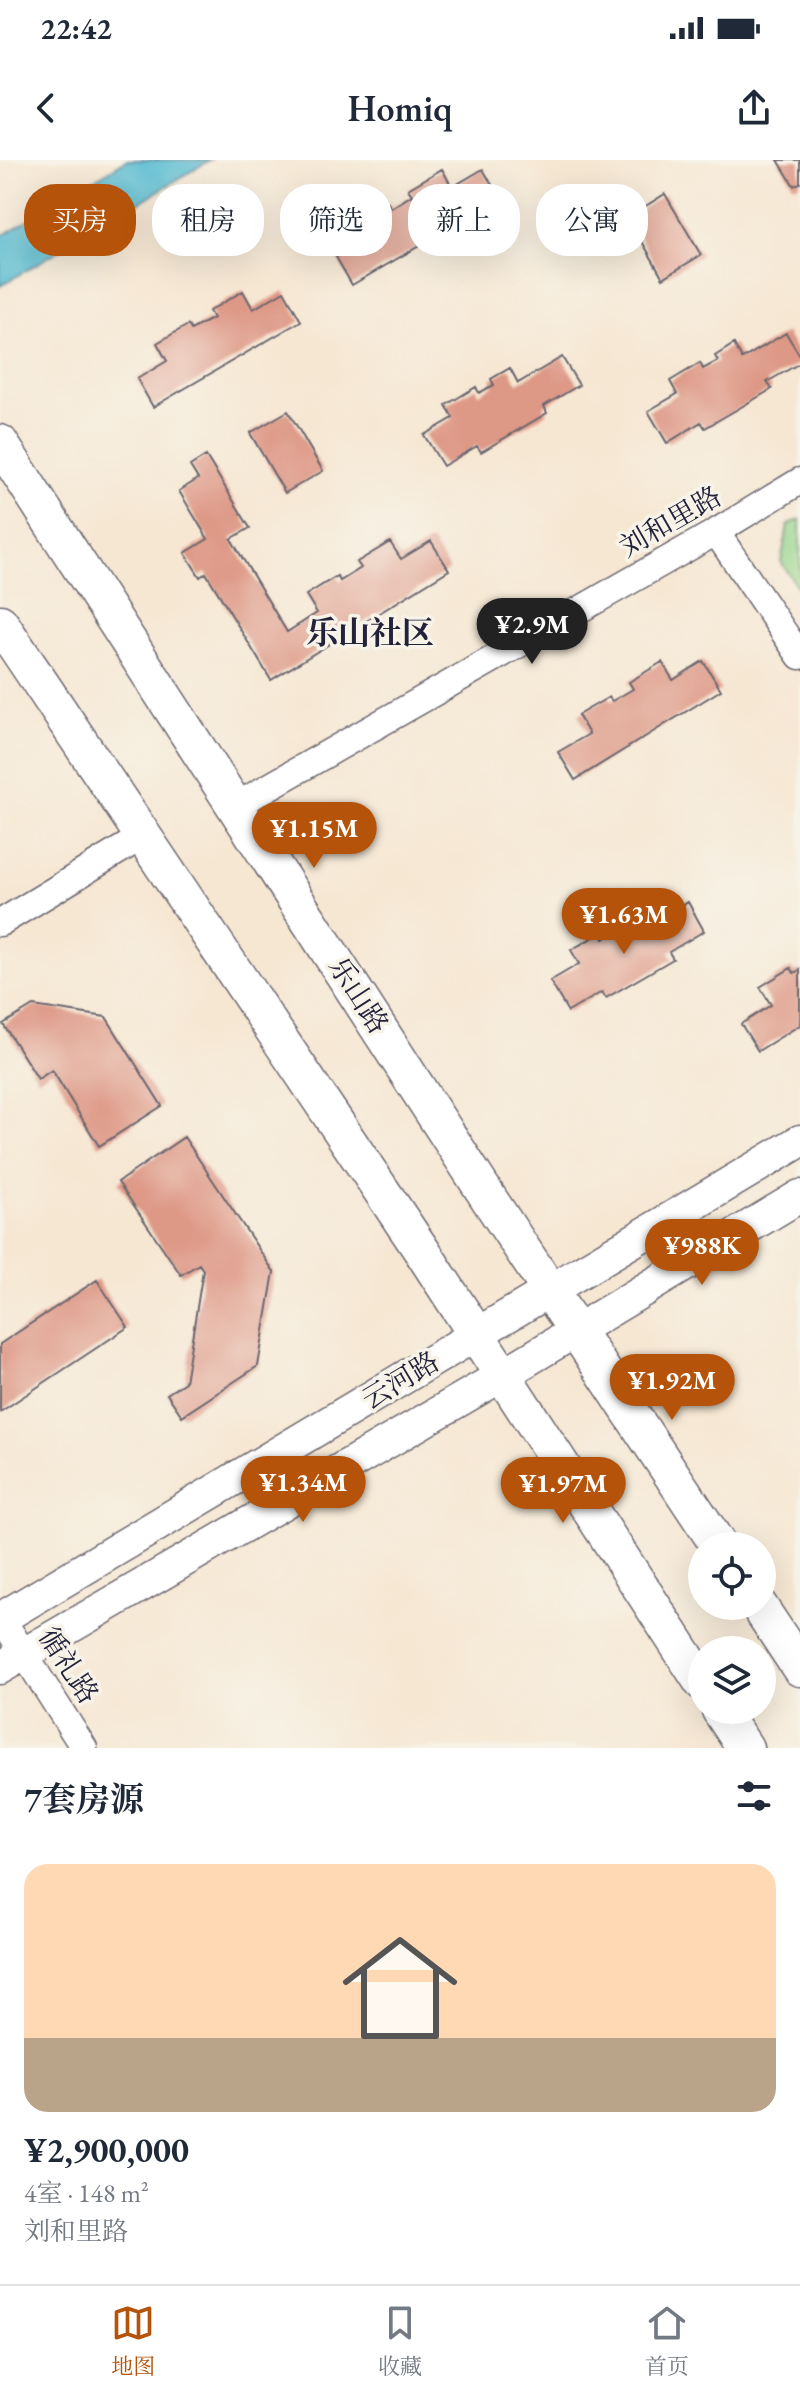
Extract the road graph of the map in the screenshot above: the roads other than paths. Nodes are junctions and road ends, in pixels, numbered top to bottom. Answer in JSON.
{"nodes":[{"id":1,"x":0,"y":443,"type":"edge"},
{"id":2,"x":800,"y":481,"type":"edge"},
{"id":3,"x":716,"y":532,"type":"junction"},
{"id":4,"x":0,"y":623,"type":"edge"},
{"id":5,"x":800,"y":656,"type":"edge"},
{"id":6,"x":237,"y":805,"type":"junction"},
{"id":7,"x":143,"y":836,"type":"junction"},
{"id":8,"x":0,"y":923,"type":"edge"},
{"id":9,"x":800,"y":1141,"type":"edge"},
{"id":10,"x":800,"y":1196,"type":"edge"},
{"id":11,"x":550,"y":1289,"type":"junction"},
{"id":12,"x":576,"y":1330,"type":"junction"},
{"id":13,"x":475,"y":1335,"type":"junction"},
{"id":14,"x":501,"y":1376,"type":"junction"},
{"id":15,"x":710,"y":1532,"type":"edge"},
{"id":16,"x":0,"y":1617,"type":"edge"},
{"id":17,"x":768,"y":1620,"type":"edge"},
{"id":18,"x":12,"y":1661,"type":"edge"},
{"id":19,"x":688,"y":1661,"type":"edge"},
{"id":20,"x":800,"y":1668,"type":"edge"},
{"id":21,"x":729,"y":1724,"type":"edge"},
{"id":22,"x":84,"y":1748,"type":"edge"},
{"id":23,"x":745,"y":1748,"type":"edge"}],
"edges":[{"from":1,"to":6,"type":"main road","name":"乐山路"},
{"from":2,"to":3,"type":"street","name":"刘和里路"},
{"from":3,"to":5,"type":"street"},
{"from":3,"to":6,"type":"street","name":"刘和里路"},
{"from":4,"to":7,"type":"main road"},
{"from":6,"to":11,"type":"main road","name":"乐山路"},
{"from":7,"to":8,"type":"street"},
{"from":7,"to":13,"type":"main road"},
{"from":9,"to":11,"type":"street","name":"云河路"},
{"from":10,"to":12,"type":"street","name":"云河路"},
{"from":11,"to":12,"type":"main road","name":"乐山路"},
{"from":11,"to":13,"type":"street","name":"云河路"},
{"from":12,"to":14,"type":"street","name":"云河路"},
{"from":12,"to":15,"type":"main road","name":"乐山路"},
{"from":13,"to":14,"type":"main road"},
{"from":13,"to":16,"type":"street","name":"云河路"},
{"from":14,"to":18,"type":"street","name":"云河路"},
{"from":14,"to":19,"type":"main road"},
{"from":16,"to":18,"type":"street","name":"循礼路"},
{"from":17,"to":20,"type":"main road"},
{"from":18,"to":22,"type":"street","name":"循礼路"},
{"from":21,"to":23,"type":"main road"}]}
